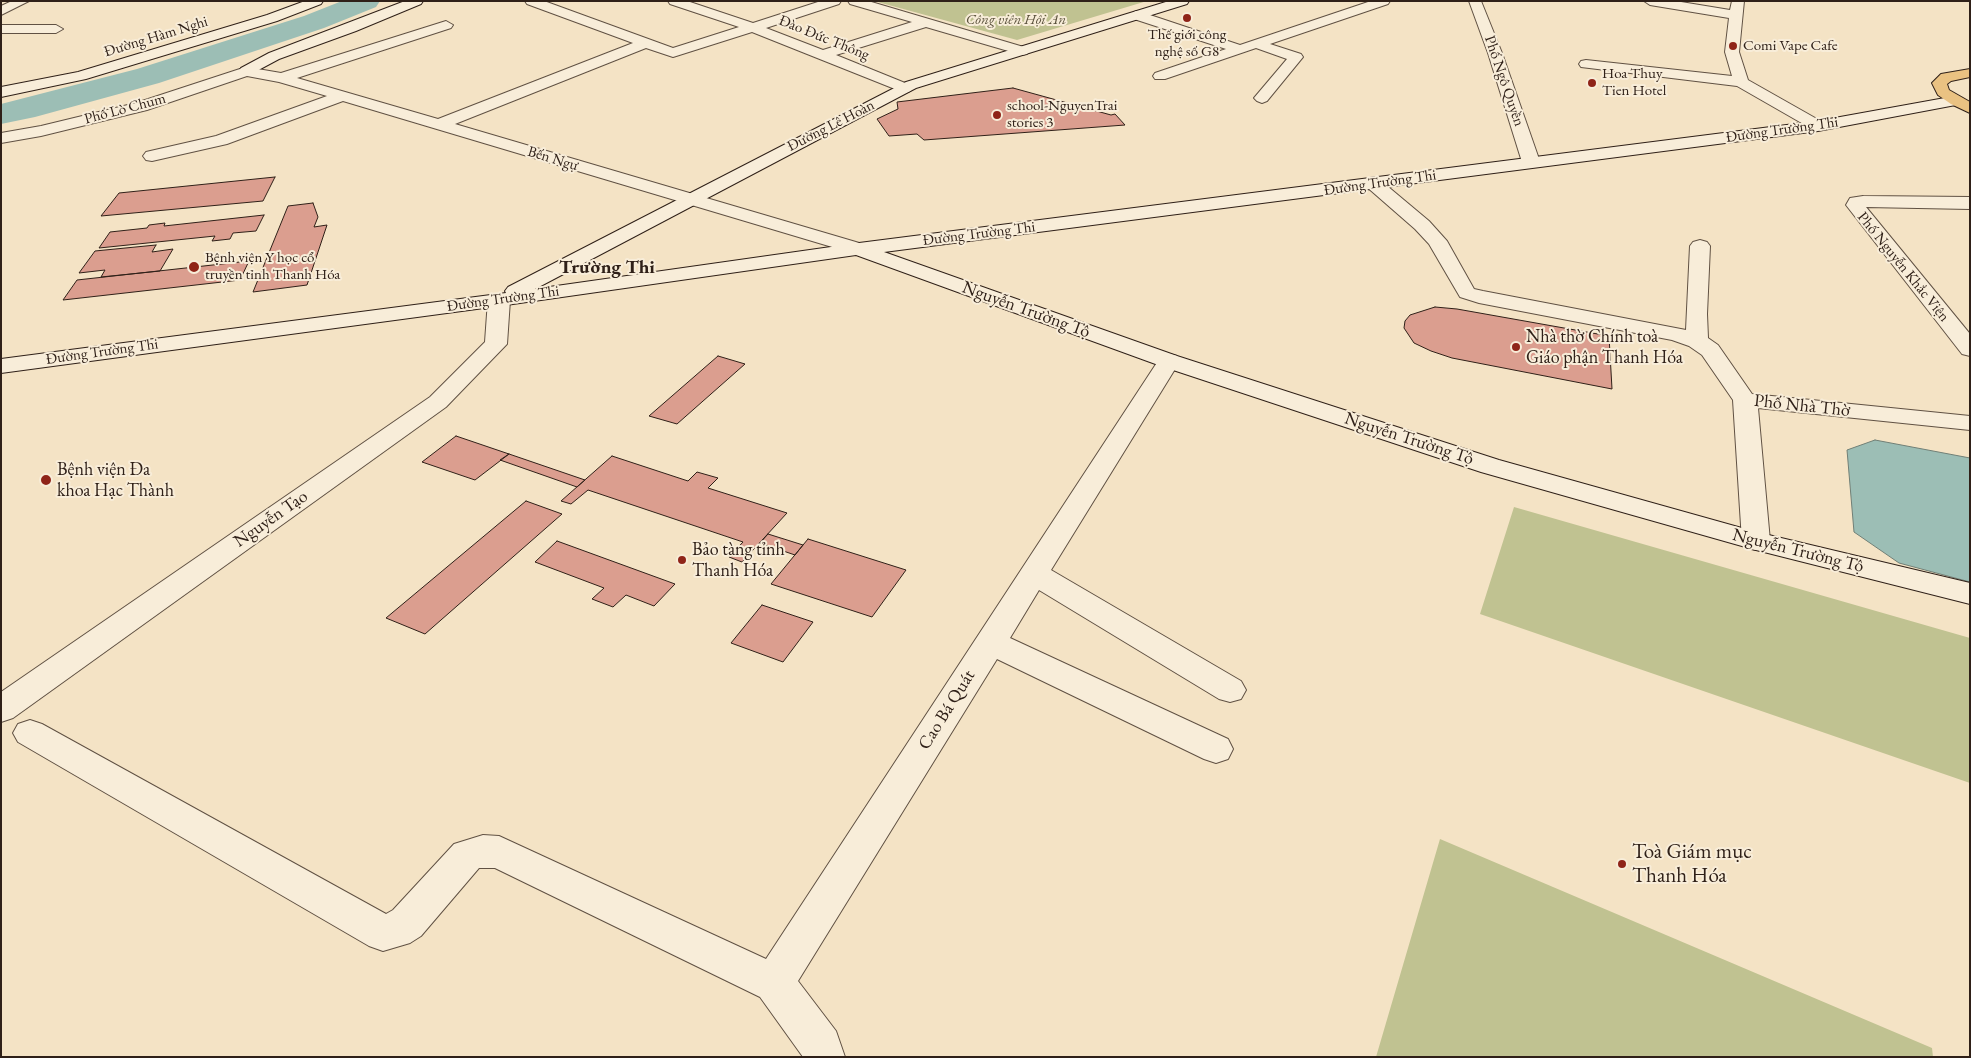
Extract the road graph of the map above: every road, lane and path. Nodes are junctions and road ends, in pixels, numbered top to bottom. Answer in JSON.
{"nodes":[{"id":1,"x":23,"y":1,"type":"edge"},
{"id":2,"x":317,"y":1,"type":"edge"},
{"id":3,"x":417,"y":1,"type":"edge"},
{"id":4,"x":531,"y":1,"type":"edge"},
{"id":5,"x":674,"y":1,"type":"edge"},
{"id":6,"x":834,"y":1,"type":"edge"},
{"id":7,"x":854,"y":1,"type":"edge"},
{"id":8,"x":1183,"y":1,"type":"edge"},
{"id":9,"x":1384,"y":1,"type":"edge"},
{"id":10,"x":1474,"y":1,"type":"edge"},
{"id":11,"x":1650,"y":1,"type":"edge"},
{"id":12,"x":1737,"y":8,"type":"edge"},
{"id":13,"x":1,"y":11,"type":"edge"},
{"id":14,"x":1136,"y":15,"type":"junction"},
{"id":15,"x":927,"y":22,"type":"junction"},
{"id":16,"x":446,"y":25,"type":"dead end"},
{"id":17,"x":754,"y":28,"type":"junction"},
{"id":18,"x":1,"y":29,"type":"edge"},
{"id":19,"x":56,"y":29,"type":"dead end"},
{"id":20,"x":646,"y":43,"type":"junction"},
{"id":21,"x":1257,"y":44,"type":"junction"},
{"id":22,"x":1240,"y":49,"type":"junction"},
{"id":23,"x":1022,"y":50,"type":"junction"},
{"id":24,"x":822,"y":55,"type":"junction"},
{"id":25,"x":1586,"y":64,"type":"dead end"},
{"id":26,"x":246,"y":71,"type":"junction"},
{"id":27,"x":1967,"y":72,"type":"edge"},
{"id":28,"x":1160,"y":76,"type":"dead end"},
{"id":29,"x":282,"y":78,"type":"junction"},
{"id":30,"x":1741,"y":82,"type":"junction"},
{"id":31,"x":905,"y":88,"type":"junction"},
{"id":32,"x":1,"y":92,"type":"edge"},
{"id":33,"x":342,"y":96,"type":"junction"},
{"id":34,"x":1262,"y":98,"type":"dead end"},
{"id":35,"x":1963,"y":104,"type":"edge"},
{"id":36,"x":438,"y":125,"type":"junction"},
{"id":37,"x":1818,"y":126,"type":"junction"},
{"id":38,"x":1,"y":138,"type":"edge"},
{"id":39,"x":152,"y":156,"type":"dead end"},
{"id":40,"x":1531,"y":162,"type":"junction"},
{"id":41,"x":1374,"y":184,"type":"junction"},
{"id":42,"x":689,"y":199,"type":"junction"},
{"id":43,"x":1970,"y":203,"type":"edge"},
{"id":44,"x":1700,"y":246,"type":"dead end"},
{"id":45,"x":860,"y":249,"type":"junction"},
{"id":46,"x":499,"y":300,"type":"junction"},
{"id":47,"x":1697,"y":341,"type":"junction"},
{"id":48,"x":1970,"y":349,"type":"edge"},
{"id":49,"x":1168,"y":361,"type":"junction"},
{"id":50,"x":1,"y":366,"type":"edge"},
{"id":51,"x":1745,"y":400,"type":"junction"},
{"id":52,"x":1970,"y":423,"type":"edge"},
{"id":53,"x":1756,"y":541,"type":"junction"},
{"id":54,"x":1034,"y":573,"type":"junction"},
{"id":55,"x":1970,"y":594,"type":"edge"},
{"id":56,"x":990,"y":642,"type":"junction"},
{"id":57,"x":1230,"y":690,"type":"dead end"},
{"id":58,"x":1,"y":709,"type":"edge"},
{"id":59,"x":30,"y":733,"type":"dead end"},
{"id":60,"x":1216,"y":749,"type":"dead end"},
{"id":61,"x":774,"y":983,"type":"junction"},
{"id":62,"x":824,"y":1057,"type":"edge"}],
"edges":[{"from":1,"to":13,"type":"street"},
{"from":2,"to":32,"type":"street","name":"Đường Hàm Nghi"},
{"from":3,"to":26,"type":"street","name":"Phố Lò Chum"},
{"from":4,"to":20,"type":"street"},
{"from":5,"to":17,"type":"street","name":"Đào Đức Thông"},
{"from":6,"to":17,"type":"street"},
{"from":7,"to":15,"type":"street"},
{"from":8,"to":14,"type":"street","name":"Đường Lê Hoàn"},
{"from":9,"to":21,"type":"street"},
{"from":10,"to":40,"type":"street","name":"Phố Ngô Quyền"},
{"from":11,"to":12,"type":"street"},
{"from":12,"to":30,"type":"street"},
{"from":14,"to":22,"type":"street"},
{"from":14,"to":23,"type":"street","name":"Đường Lê Hoàn"},
{"from":15,"to":23,"type":"street"},
{"from":15,"to":24,"type":"street"},
{"from":16,"to":29,"type":"street"},
{"from":17,"to":20,"type":"street"},
{"from":17,"to":24,"type":"street","name":"Đào Đức Thông"},
{"from":18,"to":19,"type":"street"},
{"from":20,"to":36,"type":"street"},
{"from":21,"to":22,"type":"street"},
{"from":21,"to":34,"type":"street"},
{"from":22,"to":28,"type":"street"},
{"from":23,"to":31,"type":"street","name":"Đường Lê Hoàn"},
{"from":24,"to":31,"type":"street","name":"Đào Đức Thông"},
{"from":25,"to":30,"type":"street"},
{"from":26,"to":29,"type":"street","name":"Bến Ngự"},
{"from":26,"to":38,"type":"street","name":"Phố Lò Chum"},
{"from":27,"to":35,"type":"highway"},
{"from":29,"to":33,"type":"street","name":"Bến Ngự"},
{"from":30,"to":37,"type":"street"},
{"from":31,"to":42,"type":"street","name":"Đường Lê Hoàn"},
{"from":33,"to":36,"type":"street","name":"Bến Ngự"},
{"from":33,"to":39,"type":"street"},
{"from":35,"to":37,"type":"street","name":"Đường Trường Thi"},
{"from":36,"to":42,"type":"street","name":"Bến Ngự"},
{"from":37,"to":40,"type":"street","name":"Đường Trường Thi"},
{"from":40,"to":41,"type":"street","name":"Đường Trường Thi"},
{"from":41,"to":45,"type":"street","name":"Đường Trường Thi"},
{"from":41,"to":47,"type":"street"},
{"from":42,"to":45,"type":"street","name":"Bến Ngự"},
{"from":42,"to":46,"type":"street","name":"Đường Lê Hoàn"},
{"from":43,"to":48,"type":"street","name":"Phố Nguyễn Khắc Viện"},
{"from":44,"to":47,"type":"street"},
{"from":45,"to":46,"type":"street","name":"Đường Trường Thi"},
{"from":45,"to":49,"type":"street","name":"Nguyễn Trường Tộ"},
{"from":46,"to":50,"type":"street","name":"Đường Trường Thi"},
{"from":46,"to":58,"type":"street","name":"Nguyễn Tạo"},
{"from":47,"to":51,"type":"street"},
{"from":49,"to":53,"type":"street","name":"Nguyễn Trường Tộ"},
{"from":49,"to":54,"type":"street","name":"Cao Bá Quát"},
{"from":51,"to":52,"type":"street","name":"Phố Nhà Thờ"},
{"from":51,"to":53,"type":"street","name":"Phố Nhà Thờ"},
{"from":53,"to":55,"type":"street","name":"Nguyễn Trường Tộ"},
{"from":54,"to":56,"type":"street","name":"Cao Bá Quát"},
{"from":54,"to":57,"type":"street"},
{"from":56,"to":60,"type":"street"},
{"from":56,"to":61,"type":"street","name":"Cao Bá Quát"},
{"from":59,"to":61,"type":"street"},
{"from":61,"to":62,"type":"street"}]}
